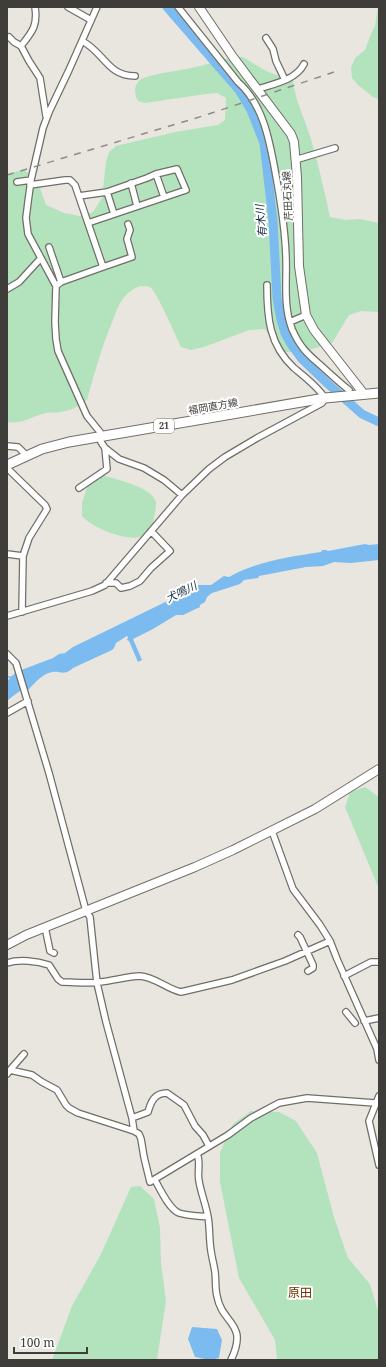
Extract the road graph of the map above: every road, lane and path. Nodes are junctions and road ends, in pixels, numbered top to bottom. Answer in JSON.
{"nodes":[{"id":1,"x":35,"y":7,"type":"edge"},
{"id":2,"x":68,"y":7,"type":"edge"},
{"id":3,"x":97,"y":7,"type":"edge"},
{"id":4,"x":178,"y":7,"type":"edge"},
{"id":5,"x":198,"y":7,"type":"edge"},
{"id":6,"x":91,"y":20,"type":"junction"},
{"id":7,"x":9,"y":37,"type":"dead end"},
{"id":8,"x":266,"y":38,"type":"dead end"},
{"id":9,"x":82,"y":41,"type":"junction"},
{"id":10,"x":21,"y":46,"type":"junction"},
{"id":11,"x":304,"y":64,"type":"dead end"},
{"id":12,"x":135,"y":76,"type":"dead end"},
{"id":13,"x":285,"y":80,"type":"junction"},
{"id":14,"x":258,"y":89,"type":"junction"},
{"id":15,"x":47,"y":117,"type":"junction"},
{"id":16,"x":335,"y":148,"type":"dead end"},
{"id":17,"x":295,"y":160,"type":"junction"},
{"id":18,"x":156,"y":174,"type":"junction"},
{"id":19,"x":17,"y":182,"type":"dead end"},
{"id":20,"x":31,"y":182,"type":"junction"},
{"id":21,"x":131,"y":183,"type":"junction"},
{"id":22,"x":107,"y":192,"type":"junction"},
{"id":23,"x":78,"y":196,"type":"junction"},
{"id":24,"x":164,"y":197,"type":"junction"},
{"id":25,"x":137,"y":206,"type":"junction"},
{"id":26,"x":114,"y":214,"type":"junction"},
{"id":27,"x":88,"y":223,"type":"junction"},
{"id":28,"x":128,"y":224,"type":"dead end"},
{"id":29,"x":286,"y":241,"type":"junction"},
{"id":30,"x":298,"y":241,"type":"junction"},
{"id":31,"x":49,"y":246,"type":"dead end"},
{"id":32,"x":41,"y":258,"type":"junction"},
{"id":33,"x":103,"y":267,"type":"junction"},
{"id":34,"x":58,"y":284,"type":"junction"},
{"id":35,"x":267,"y":285,"type":"dead end"},
{"id":36,"x":7,"y":289,"type":"edge"},
{"id":37,"x":306,"y":315,"type":"junction"},
{"id":38,"x":290,"y":322,"type":"junction"},
{"id":39,"x":352,"y":392,"type":"junction"},
{"id":40,"x":379,"y":393,"type":"edge"},
{"id":41,"x":364,"y":394,"type":"junction"},
{"id":42,"x":328,"y":398,"type":"junction"},
{"id":43,"x":101,"y":437,"type":"junction"},
{"id":44,"x":7,"y":446,"type":"edge"},
{"id":45,"x":105,"y":448,"type":"junction"},
{"id":46,"x":26,"y":455,"type":"junction"},
{"id":47,"x":7,"y":467,"type":"edge"},
{"id":48,"x":79,"y":488,"type":"dead end"},
{"id":49,"x":182,"y":495,"type":"junction"},
{"id":50,"x":151,"y":531,"type":"junction"},
{"id":51,"x":7,"y":554,"type":"edge"},
{"id":52,"x":23,"y":556,"type":"junction"},
{"id":53,"x":106,"y":583,"type":"junction"},
{"id":54,"x":22,"y":612,"type":"junction"},
{"id":55,"x":7,"y":616,"type":"edge"},
{"id":56,"x":7,"y":654,"type":"edge"},
{"id":57,"x":28,"y":701,"type":"junction"},
{"id":58,"x":7,"y":713,"type":"edge"},
{"id":59,"x":378,"y":772,"type":"edge"},
{"id":60,"x":272,"y":831,"type":"junction"},
{"id":61,"x":86,"y":911,"type":"junction"},
{"id":62,"x":45,"y":927,"type":"junction"},
{"id":63,"x":298,"y":935,"type":"dead end"},
{"id":64,"x":330,"y":942,"type":"junction"},
{"id":65,"x":7,"y":945,"type":"edge"},
{"id":66,"x":306,"y":952,"type":"junction"},
{"id":67,"x":54,"y":953,"type":"dead end"},
{"id":68,"x":379,"y":962,"type":"edge"},
{"id":69,"x":7,"y":963,"type":"edge"},
{"id":70,"x":308,"y":971,"type":"dead end"},
{"id":71,"x":344,"y":976,"type":"junction"},
{"id":72,"x":97,"y":983,"type":"junction"},
{"id":73,"x":346,"y":1012,"type":"dead end"},
{"id":74,"x":379,"y":1018,"type":"edge"},
{"id":75,"x":364,"y":1021,"type":"junction"},
{"id":76,"x":355,"y":1023,"type":"dead end"},
{"id":77,"x":24,"y":1054,"type":"dead end"},
{"id":78,"x":379,"y":1060,"type":"edge"},
{"id":79,"x":8,"y":1072,"type":"edge"},
{"id":80,"x":378,"y":1099,"type":"edge"},
{"id":81,"x":132,"y":1118,"type":"junction"},
{"id":82,"x":134,"y":1131,"type":"junction"},
{"id":83,"x":209,"y":1146,"type":"junction"},
{"id":84,"x":197,"y":1154,"type":"junction"},
{"id":85,"x":379,"y":1164,"type":"edge"},
{"id":86,"x":154,"y":1180,"type":"junction"},
{"id":87,"x":208,"y":1216,"type":"junction"},
{"id":88,"x":231,"y":1360,"type":"edge"}],
"edges":[{"from":1,"to":10,"type":"street"},
{"from":2,"to":6,"type":"street"},
{"from":3,"to":6,"type":"street"},
{"from":4,"to":29,"type":"street"},
{"from":5,"to":14,"type":"main road","name":"芹田石丸線"},
{"from":6,"to":9,"type":"street"},
{"from":7,"to":10,"type":"street"},
{"from":8,"to":13,"type":"street"},
{"from":9,"to":12,"type":"street"},
{"from":9,"to":15,"type":"street"},
{"from":10,"to":15,"type":"street"},
{"from":11,"to":13,"type":"street"},
{"from":13,"to":14,"type":"street"},
{"from":14,"to":17,"type":"main road","name":"芹田石丸線"},
{"from":15,"to":20,"type":"street"},
{"from":16,"to":17,"type":"street"},
{"from":17,"to":30,"type":"main road","name":"芹田石丸線"},
{"from":18,"to":21,"type":"street"},
{"from":18,"to":24,"type":"street"},
{"from":18,"to":24,"type":"street"},
{"from":19,"to":20,"type":"street"},
{"from":20,"to":23,"type":"street"},
{"from":20,"to":32,"type":"street"},
{"from":21,"to":22,"type":"street"},
{"from":21,"to":25,"type":"street"},
{"from":22,"to":23,"type":"street"},
{"from":22,"to":26,"type":"street"},
{"from":23,"to":27,"type":"street"},
{"from":24,"to":25,"type":"street"},
{"from":25,"to":26,"type":"street"},
{"from":26,"to":27,"type":"street"},
{"from":27,"to":33,"type":"street"},
{"from":28,"to":33,"type":"street"},
{"from":29,"to":30,"type":"street"},
{"from":29,"to":38,"type":"street"},
{"from":30,"to":37,"type":"main road","name":"芹田石丸線"},
{"from":31,"to":34,"type":"street"},
{"from":32,"to":34,"type":"street"},
{"from":32,"to":36,"type":"street"},
{"from":33,"to":34,"type":"street"},
{"from":34,"to":43,"type":"street"},
{"from":35,"to":42,"type":"street"},
{"from":37,"to":38,"type":"street"},
{"from":37,"to":41,"type":"main road","name":"芹田石丸線"},
{"from":38,"to":39,"type":"street"},
{"from":39,"to":41,"type":"main road","name":"福岡直方線","number":"21"},
{"from":39,"to":42,"type":"main road","name":"福岡直方線","number":"21"},
{"from":40,"to":41,"type":"main road","name":"福岡直方線","number":"21"},
{"from":42,"to":43,"type":"main road","name":"福岡直方線","number":"21"},
{"from":42,"to":49,"type":"street"},
{"from":43,"to":45,"type":"street"},
{"from":43,"to":46,"type":"main road","name":"福岡直方線","number":"21"},
{"from":44,"to":46,"type":"street"},
{"from":45,"to":48,"type":"street"},
{"from":45,"to":49,"type":"street"},
{"from":46,"to":47,"type":"main road","name":"福岡直方線","number":"21"},
{"from":47,"to":52,"type":"street"},
{"from":49,"to":50,"type":"street"},
{"from":50,"to":53,"type":"street"},
{"from":50,"to":53,"type":"street"},
{"from":51,"to":52,"type":"street"},
{"from":52,"to":54,"type":"street"},
{"from":53,"to":54,"type":"street"},
{"from":54,"to":55,"type":"street"},
{"from":56,"to":57,"type":"street"},
{"from":57,"to":58,"type":"street"},
{"from":57,"to":61,"type":"street"},
{"from":59,"to":60,"type":"main road"},
{"from":60,"to":61,"type":"main road"},
{"from":60,"to":64,"type":"street"},
{"from":61,"to":62,"type":"main road"},
{"from":61,"to":72,"type":"street"},
{"from":62,"to":65,"type":"main road"},
{"from":62,"to":67,"type":"street"},
{"from":63,"to":66,"type":"street"},
{"from":64,"to":66,"type":"street"},
{"from":64,"to":71,"type":"street"},
{"from":66,"to":70,"type":"street"},
{"from":66,"to":72,"type":"street"},
{"from":68,"to":71,"type":"street"},
{"from":69,"to":72,"type":"street"},
{"from":71,"to":75,"type":"street"},
{"from":72,"to":81,"type":"street"},
{"from":73,"to":76,"type":"street"},
{"from":74,"to":75,"type":"street"},
{"from":75,"to":78,"type":"street"},
{"from":77,"to":79,"type":"street"},
{"from":79,"to":82,"type":"street"},
{"from":80,"to":83,"type":"street"},
{"from":80,"to":85,"type":"street"},
{"from":81,"to":82,"type":"street"},
{"from":81,"to":83,"type":"street"},
{"from":82,"to":86,"type":"street"},
{"from":83,"to":84,"type":"street"},
{"from":84,"to":86,"type":"street"},
{"from":84,"to":87,"type":"street"},
{"from":86,"to":87,"type":"street"},
{"from":87,"to":88,"type":"street"}]}
